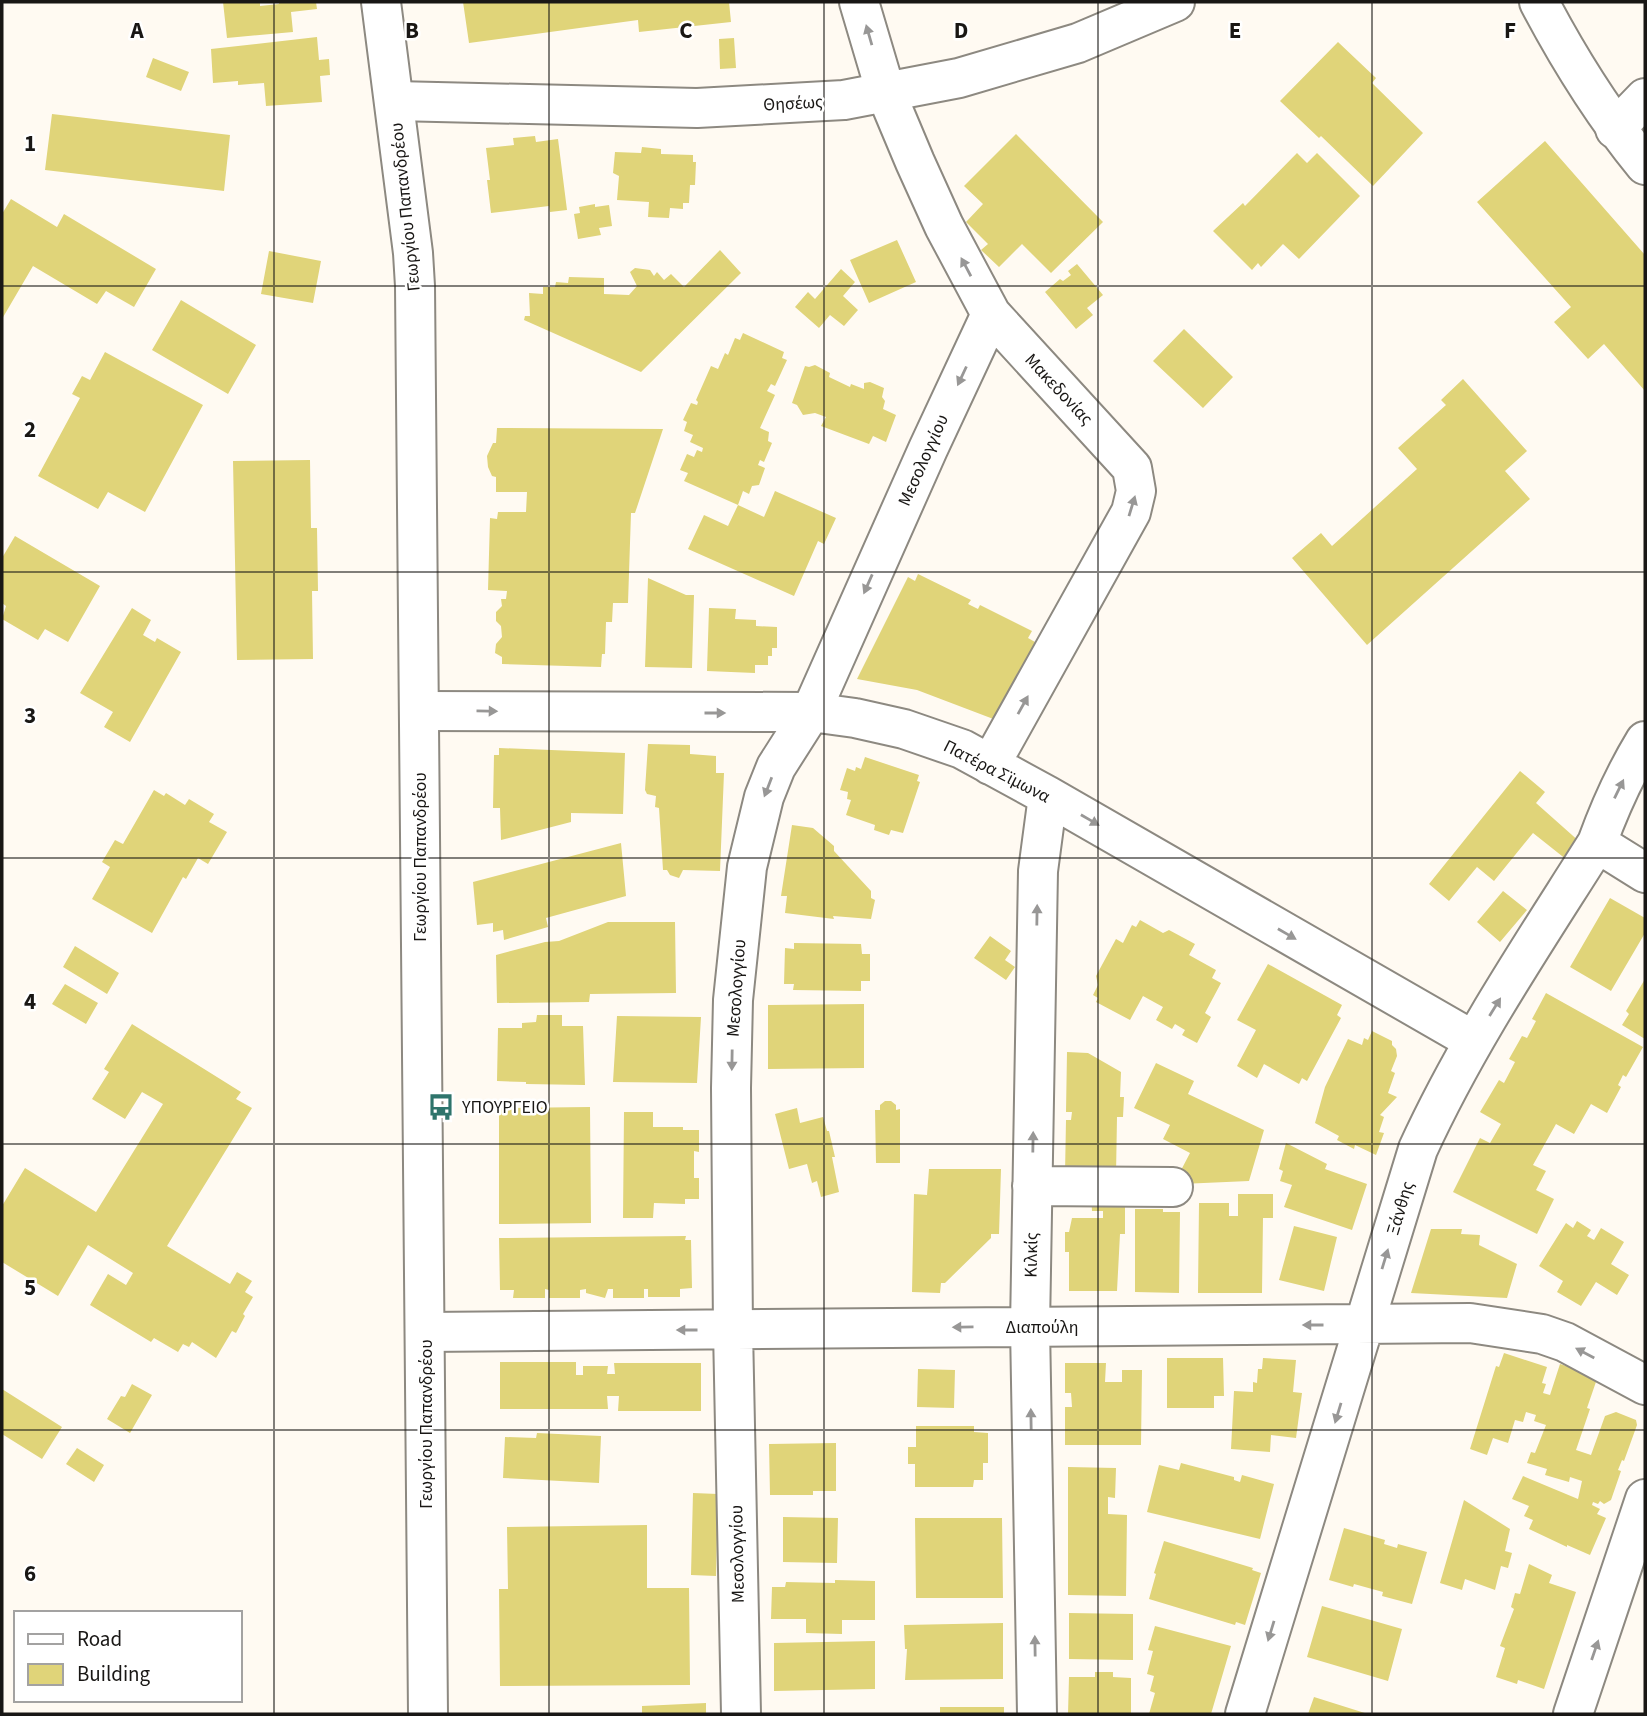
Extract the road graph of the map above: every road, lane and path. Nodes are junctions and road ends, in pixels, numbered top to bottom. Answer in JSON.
{"nodes":[{"id":1,"x":381,"y":2,"type":"edge"},
{"id":2,"x":859,"y":2,"type":"edge"},
{"id":3,"x":1175,"y":2,"type":"edge"},
{"id":4,"x":1539,"y":2,"type":"edge"},
{"id":5,"x":886,"y":93,"type":"junction"},
{"id":6,"x":1645,"y":98,"type":"edge"},
{"id":7,"x":395,"y":101,"type":"junction"},
{"id":8,"x":1615,"y":128,"type":"junction"},
{"id":9,"x":1645,"y":165,"type":"edge"},
{"id":10,"x":990,"y":314,"type":"junction"},
{"id":11,"x":419,"y":711,"type":"junction"},
{"id":12,"x":811,"y":712,"type":"junction"},
{"id":13,"x":1645,"y":741,"type":"edge"},
{"id":14,"x":990,"y":765,"type":"junction"},
{"id":15,"x":1048,"y":796,"type":"junction"},
{"id":16,"x":1597,"y":843,"type":"junction"},
{"id":17,"x":1645,"y":873,"type":"edge"},
{"id":18,"x":1474,"y":1041,"type":"junction"},
{"id":19,"x":1032,"y":1186,"type":"junction"},
{"id":20,"x":1173,"y":1187,"type":"dead end"},
{"id":21,"x":1365,"y":1325,"type":"junction"},
{"id":22,"x":1030,"y":1327,"type":"junction"},
{"id":23,"x":733,"y":1330,"type":"junction"},
{"id":24,"x":425,"y":1332,"type":"junction"},
{"id":25,"x":1645,"y":1385,"type":"edge"},
{"id":26,"x":1645,"y":1499,"type":"edge"},
{"id":27,"x":428,"y":1714,"type":"edge"},
{"id":28,"x":741,"y":1714,"type":"edge"},
{"id":29,"x":1037,"y":1714,"type":"edge"},
{"id":30,"x":1245,"y":1714,"type":"edge"},
{"id":31,"x":1573,"y":1714,"type":"edge"}],
"edges":[{"from":1,"to":7,"type":"street","name":"Γεωργίου Παπανδρέου"},
{"from":5,"to":2,"type":"street","name":"Μακεδονίας","one_way":true},
{"from":3,"to":5,"type":"street","name":"Θησέως"},
{"from":4,"to":8,"type":"street"},
{"from":5,"to":7,"type":"street","name":"Θησέως"},
{"from":10,"to":5,"type":"street","name":"Μακεδονίας","one_way":true},
{"from":6,"to":8,"type":"street"},
{"from":7,"to":11,"type":"street","name":"Γεωργίου Παπανδρέου"},
{"from":8,"to":9,"type":"street"},
{"from":10,"to":12,"type":"street","name":"Μεσολογγίου","one_way":true},
{"from":14,"to":10,"type":"street","name":"Μακεδονίας","one_way":true},
{"from":11,"to":12,"type":"street","name":"Πατέρα Σϊμωνα","one_way":true},
{"from":11,"to":24,"type":"street","name":"Γεωργίου Παπανδρέου"},
{"from":12,"to":14,"type":"street","name":"Πατέρα Σϊμωνα"},
{"from":12,"to":23,"type":"street","name":"Μεσολογγίου","one_way":true},
{"from":16,"to":13,"type":"street","name":"Ξάνθης","one_way":true},
{"from":14,"to":15,"type":"street","name":"Πατέρα Σϊμωνα"},
{"from":15,"to":18,"type":"street","name":"Πατέρα Σϊμωνα","one_way":true},
{"from":19,"to":15,"type":"street","name":"Κιλκίς","one_way":true},
{"from":16,"to":17,"type":"street"},
{"from":18,"to":16,"type":"street","name":"Ξάνθης","one_way":true},
{"from":21,"to":18,"type":"street","name":"Ξάνθης","one_way":true},
{"from":19,"to":20,"type":"street"},
{"from":19,"to":22,"type":"street","name":"Κιλκίς"},
{"from":21,"to":22,"type":"street","name":"Διαπούλη","one_way":true},
{"from":25,"to":21,"type":"street","name":"Διαπούλη","one_way":true},
{"from":21,"to":30,"type":"street","name":"Ξάνθης","one_way":true},
{"from":22,"to":23,"type":"street","name":"Διαπούλη","one_way":true},
{"from":29,"to":22,"type":"street","name":"Κιλκίς","one_way":true},
{"from":23,"to":24,"type":"street","name":"Διαπούλη","one_way":true},
{"from":23,"to":28,"type":"street","name":"Μεσολογγίου"},
{"from":24,"to":27,"type":"street","name":"Γεωργίου Παπανδρέου"},
{"from":31,"to":26,"type":"street","one_way":true}]}
